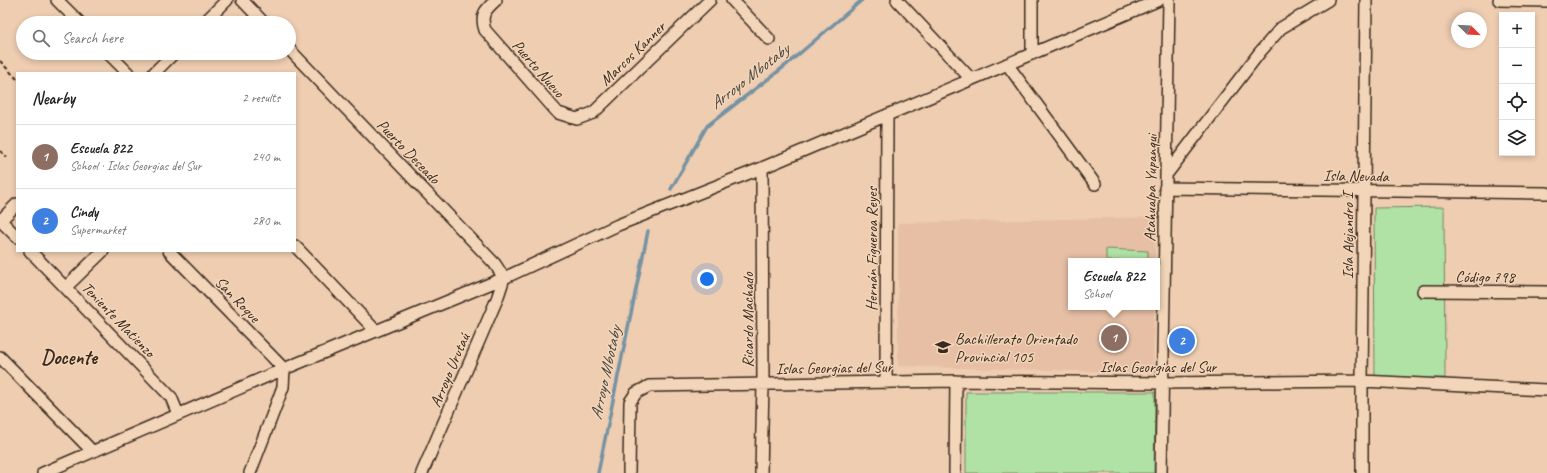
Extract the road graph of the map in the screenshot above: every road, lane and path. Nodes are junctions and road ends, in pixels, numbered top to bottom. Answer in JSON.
{"nodes":[{"id":1,"x":57,"y":0,"type":"edge"},
{"id":2,"x":227,"y":0,"type":"edge"},
{"id":3,"x":242,"y":0,"type":"edge"},
{"id":4,"x":496,"y":0,"type":"edge"},
{"id":5,"x":710,"y":0,"type":"edge"},
{"id":6,"x":732,"y":0,"type":"edge"},
{"id":7,"x":897,"y":0,"type":"edge"},
{"id":8,"x":1032,"y":0,"type":"edge"},
{"id":9,"x":1159,"y":0,"type":"edge"},
{"id":10,"x":1169,"y":0,"type":"edge"},
{"id":11,"x":1328,"y":0,"type":"edge"},
{"id":12,"x":1366,"y":0,"type":"edge"},
{"id":13,"x":1499,"y":0,"type":"edge"},
{"id":14,"x":1547,"y":1,"type":"edge"},
{"id":15,"x":73,"y":16,"type":"edge"},
{"id":16,"x":211,"y":16,"type":"edge"},
{"id":17,"x":257,"y":16,"type":"edge"},
{"id":18,"x":768,"y":39,"type":"dead end"},
{"id":19,"x":1032,"y":54,"type":"junction"},
{"id":20,"x":296,"y":56,"type":"edge"},
{"id":21,"x":115,"y":60,"type":"edge"},
{"id":22,"x":167,"y":60,"type":"edge"},
{"id":23,"x":0,"y":61,"type":"edge"},
{"id":24,"x":1007,"y":64,"type":"junction"},
{"id":25,"x":127,"y":72,"type":"edge"},
{"id":26,"x":155,"y":72,"type":"edge"},
{"id":27,"x":16,"y":78,"type":"edge"},
{"id":28,"x":972,"y":79,"type":"junction"},
{"id":29,"x":592,"y":112,"type":"joint"},
{"id":30,"x":887,"y":115,"type":"junction"},
{"id":31,"x":0,"y":150,"type":"edge"},
{"id":32,"x":7,"y":157,"type":"dead end"},
{"id":33,"x":762,"y":168,"type":"junction"},
{"id":34,"x":1166,"y":175,"type":"junction"},
{"id":35,"x":1095,"y":184,"type":"dead end"},
{"id":36,"x":1165,"y":188,"type":"junction"},
{"id":37,"x":1363,"y":191,"type":"junction"},
{"id":38,"x":1547,"y":193,"type":"edge"},
{"id":39,"x":16,"y":205,"type":"edge"},
{"id":40,"x":0,"y":220,"type":"edge"},
{"id":41,"x":16,"y":236,"type":"edge"},
{"id":42,"x":296,"y":247,"type":"edge"},
{"id":43,"x":31,"y":252,"type":"edge"},
{"id":44,"x":102,"y":252,"type":"edge"},
{"id":45,"x":170,"y":252,"type":"edge"},
{"id":46,"x":504,"y":278,"type":"junction"},
{"id":47,"x":66,"y":287,"type":"junction"},
{"id":48,"x":1423,"y":291,"type":"dead end"},
{"id":49,"x":1547,"y":292,"type":"edge"},
{"id":50,"x":376,"y":331,"type":"junction"},
{"id":51,"x":0,"y":357,"type":"edge"},
{"id":52,"x":284,"y":370,"type":"junction"},
{"id":53,"x":956,"y":381,"type":"junction"},
{"id":54,"x":1362,"y":381,"type":"junction"},
{"id":55,"x":886,"y":383,"type":"junction"},
{"id":56,"x":1163,"y":383,"type":"junction"},
{"id":57,"x":763,"y":384,"type":"junction"},
{"id":58,"x":1547,"y":390,"type":"edge"},
{"id":59,"x":178,"y":414,"type":"junction"},
{"id":60,"x":92,"y":451,"type":"junction"},
{"id":61,"x":43,"y":473,"type":"edge"},
{"id":62,"x":250,"y":473,"type":"edge"},
{"id":63,"x":422,"y":473,"type":"edge"},
{"id":64,"x":629,"y":473,"type":"edge"},
{"id":65,"x":762,"y":473,"type":"edge"},
{"id":66,"x":955,"y":473,"type":"edge"},
{"id":67,"x":1161,"y":473,"type":"edge"},
{"id":68,"x":1362,"y":473,"type":"edge"}],
"edges":[{"from":1,"to":15,"type":"street"},
{"from":2,"to":16,"type":"street"},
{"from":3,"to":17,"type":"street"},
{"from":4,"to":29,"type":"street","name":"Puerto Nuevo"},
{"from":5,"to":29,"type":"street","name":"Marcos Kanner"},
{"from":6,"to":18,"type":"street"},
{"from":7,"to":28,"type":"street"},
{"from":8,"to":19,"type":"street"},
{"from":9,"to":19,"type":"street"},
{"from":10,"to":34,"type":"street","name":"Atahualpa Yupanqui"},
{"from":11,"to":34,"type":"street"},
{"from":12,"to":37,"type":"street","name":"Isla Alejandro I"},
{"from":13,"to":14,"type":"street"},
{"from":19,"to":24,"type":"street"},
{"from":20,"to":46,"type":"street","name":"Puerto Deseado"},
{"from":21,"to":25,"type":"street"},
{"from":22,"to":26,"type":"street"},
{"from":23,"to":27,"type":"path"},
{"from":24,"to":28,"type":"street"},
{"from":24,"to":35,"type":"street"},
{"from":28,"to":30,"type":"street"},
{"from":30,"to":33,"type":"street"},
{"from":30,"to":55,"type":"street","name":"Hernán Figueroa Reyes"},
{"from":31,"to":32,"type":"path"},
{"from":33,"to":46,"type":"street"},
{"from":33,"to":57,"type":"street","name":"Ricardo Machado"},
{"from":34,"to":36,"type":"street","name":"Atahualpa Yupanqui"},
{"from":36,"to":37,"type":"street","name":"Isla Nevada"},
{"from":36,"to":56,"type":"street","name":"Atahualpa Yupanqui"},
{"from":37,"to":38,"type":"street","name":"Isla Nevada"},
{"from":37,"to":54,"type":"street","name":"Isla Alejandro I"},
{"from":39,"to":40,"type":"street"},
{"from":40,"to":41,"type":"street"},
{"from":42,"to":50,"type":"street"},
{"from":43,"to":47,"type":"street","name":"Teniente Matienzo"},
{"from":44,"to":47,"type":"street"},
{"from":45,"to":52,"type":"street","name":"San Roque"},
{"from":46,"to":50,"type":"street"},
{"from":46,"to":63,"type":"street","name":"Arroyo Urutaú"},
{"from":47,"to":59,"type":"street","name":"Teniente Matienzo"},
{"from":48,"to":49,"type":"street","name":"Código 798"},
{"from":50,"to":52,"type":"street"},
{"from":51,"to":60,"type":"street"},
{"from":52,"to":59,"type":"street"},
{"from":52,"to":62,"type":"street"},
{"from":53,"to":55,"type":"street","name":"Islas Georgias del Sur"},
{"from":53,"to":56,"type":"street","name":"Islas Georgias del Sur"},
{"from":53,"to":66,"type":"street"},
{"from":54,"to":56,"type":"street","name":"Islas Georgias del Sur"},
{"from":54,"to":58,"type":"street","name":"Islas Georgias del Sur"},
{"from":54,"to":68,"type":"street","name":"Isla Alejandro I"},
{"from":55,"to":57,"type":"street","name":"Islas Georgias del Sur"},
{"from":56,"to":67,"type":"street","name":"Atahualpa Yupanqui"},
{"from":57,"to":64,"type":"street","name":"Islas Georgias del Sur"},
{"from":57,"to":65,"type":"street","name":"Ricardo Machado"},
{"from":59,"to":60,"type":"street"},
{"from":60,"to":61,"type":"street"}]}
